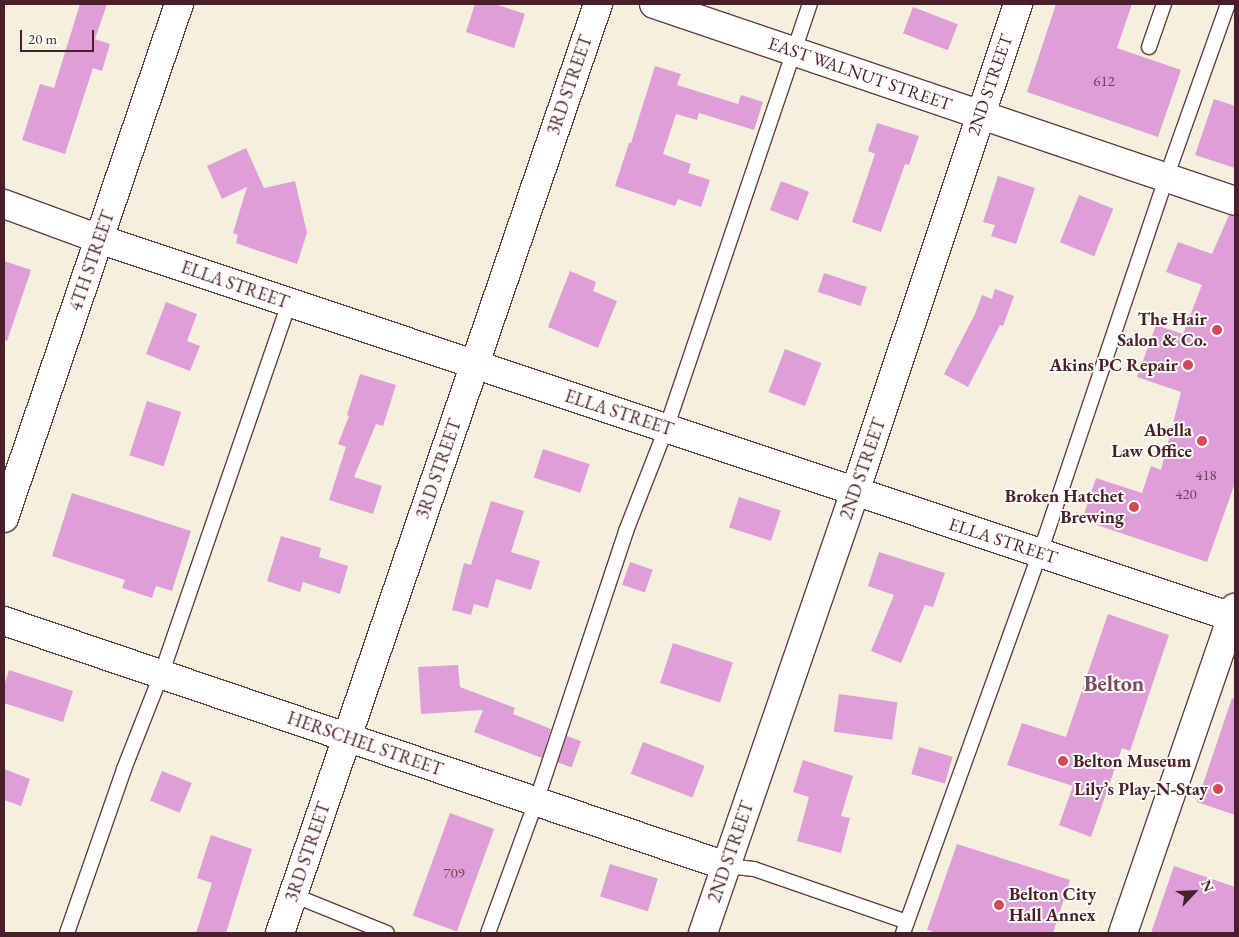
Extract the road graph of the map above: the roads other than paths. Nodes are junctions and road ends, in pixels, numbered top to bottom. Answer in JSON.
{"nodes":[{"id":1,"x":179,"y":4,"type":"edge"},
{"id":2,"x":598,"y":4,"type":"edge"},
{"id":3,"x":654,"y":4,"type":"edge"},
{"id":4,"x":810,"y":4,"type":"edge"},
{"id":5,"x":1018,"y":4,"type":"edge"},
{"id":6,"x":1164,"y":4,"type":"edge"},
{"id":7,"x":1228,"y":4,"type":"edge"},
{"id":8,"x":1149,"y":47,"type":"dead end"},
{"id":9,"x":794,"y":51,"type":"junction"},
{"id":10,"x":980,"y":114,"type":"junction"},
{"id":11,"x":1166,"y":178,"type":"junction"},
{"id":12,"x":1235,"y":201,"type":"edge"},
{"id":13,"x":4,"y":204,"type":"edge"},
{"id":14,"x":99,"y":239,"type":"junction"},
{"id":15,"x":289,"y":303,"type":"junction"},
{"id":16,"x":474,"y":365,"type":"junction"},
{"id":17,"x":666,"y":429,"type":"junction"},
{"id":18,"x":856,"y":492,"type":"junction"},
{"id":19,"x":4,"y":518,"type":"edge"},
{"id":20,"x":1040,"y":553,"type":"junction"},
{"id":21,"x":1234,"y":615,"type":"edge"},
{"id":22,"x":4,"y":621,"type":"edge"},
{"id":23,"x":161,"y":675,"type":"junction"},
{"id":24,"x":347,"y":738,"type":"junction"},
{"id":25,"x":536,"y":802,"type":"junction"},
{"id":26,"x":726,"y":866,"type":"junction"},
{"id":27,"x":293,"y":895,"type":"junction"},
{"id":28,"x":905,"y":927,"type":"edge"},
{"id":29,"x":67,"y":933,"type":"edge"},
{"id":30,"x":280,"y":933,"type":"edge"},
{"id":31,"x":387,"y":933,"type":"edge"},
{"id":32,"x":488,"y":933,"type":"edge"},
{"id":33,"x":703,"y":933,"type":"edge"},
{"id":34,"x":1123,"y":933,"type":"edge"}],
"edges":[{"from":1,"to":14,"type":"street","name":"4TH STREET"},
{"from":2,"to":16,"type":"street","name":"3RD STREET"},
{"from":3,"to":9,"type":"street","name":"EAST WALNUT STREET"},
{"from":4,"to":9,"type":"lane"},
{"from":5,"to":10,"type":"street","name":"2ND STREET"},
{"from":6,"to":8,"type":"lane"},
{"from":7,"to":11,"type":"lane"},
{"from":9,"to":10,"type":"street","name":"EAST WALNUT STREET"},
{"from":9,"to":17,"type":"lane"},
{"from":10,"to":11,"type":"street","name":"EAST WALNUT STREET"},
{"from":10,"to":18,"type":"street","name":"2ND STREET"},
{"from":11,"to":12,"type":"street","name":"EAST WALNUT STREET"},
{"from":11,"to":20,"type":"lane"},
{"from":13,"to":14,"type":"street","name":"ELLA STREET"},
{"from":14,"to":15,"type":"street","name":"ELLA STREET"},
{"from":14,"to":19,"type":"street","name":"4TH STREET"},
{"from":15,"to":16,"type":"street","name":"ELLA STREET"},
{"from":15,"to":23,"type":"lane"},
{"from":16,"to":17,"type":"street","name":"ELLA STREET"},
{"from":16,"to":24,"type":"street","name":"3RD STREET"},
{"from":17,"to":18,"type":"street","name":"ELLA STREET"},
{"from":17,"to":25,"type":"lane"},
{"from":18,"to":20,"type":"street","name":"ELLA STREET"},
{"from":18,"to":26,"type":"street","name":"2ND STREET"},
{"from":20,"to":21,"type":"street","name":"ELLA STREET"},
{"from":20,"to":28,"type":"lane"},
{"from":21,"to":34,"type":"street"},
{"from":22,"to":23,"type":"street","name":"HERSCHEL STREET"},
{"from":23,"to":24,"type":"street","name":"HERSCHEL STREET"},
{"from":23,"to":29,"type":"lane"},
{"from":24,"to":25,"type":"street","name":"HERSCHEL STREET"},
{"from":24,"to":27,"type":"street","name":"3RD STREET"},
{"from":25,"to":26,"type":"street","name":"HERSCHEL STREET"},
{"from":25,"to":32,"type":"lane"},
{"from":26,"to":28,"type":"lane"},
{"from":26,"to":33,"type":"street","name":"2ND STREET"},
{"from":27,"to":30,"type":"street","name":"3RD STREET"},
{"from":27,"to":31,"type":"lane"}]}
